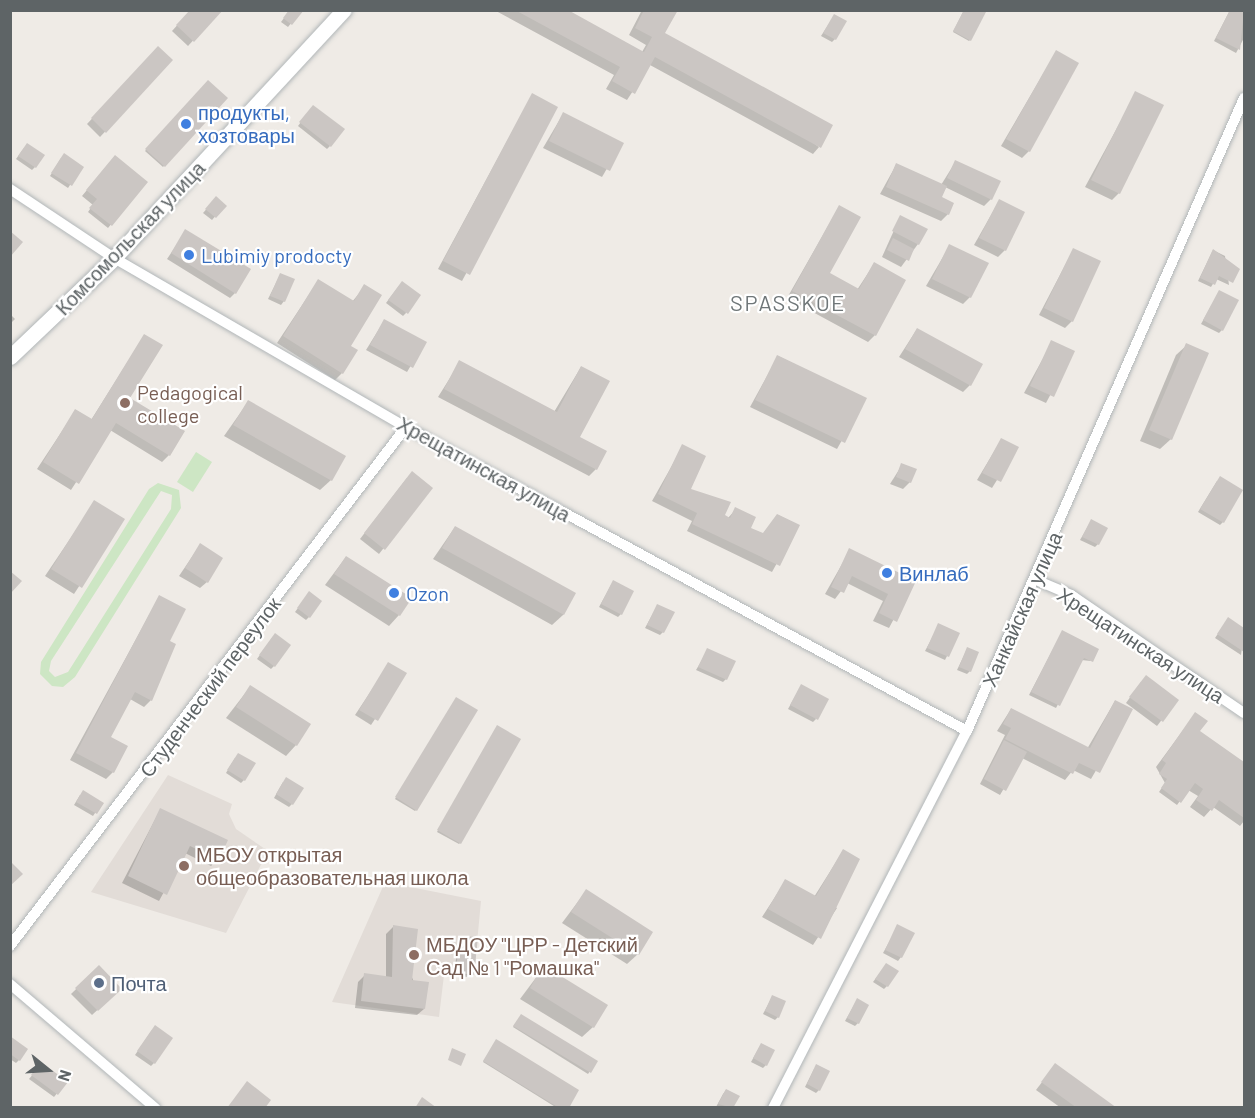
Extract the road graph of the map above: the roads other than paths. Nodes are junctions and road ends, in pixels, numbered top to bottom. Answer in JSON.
{"nodes":[{"id":1,"x":344,"y":10,"type":"edge"},
{"id":2,"x":1245,"y":98,"type":"edge"},
{"id":3,"x":10,"y":189,"type":"edge"},
{"id":4,"x":114,"y":258,"type":"junction"},
{"id":5,"x":10,"y":357,"type":"edge"},
{"id":6,"x":406,"y":427,"type":"junction"},
{"id":7,"x":1036,"y":580,"type":"junction"},
{"id":8,"x":1245,"y":713,"type":"edge"},
{"id":9,"x":967,"y":731,"type":"junction"},
{"id":10,"x":10,"y":946,"type":"edge"},
{"id":11,"x":10,"y":984,"type":"edge"},
{"id":12,"x":154,"y":1107,"type":"edge"},
{"id":13,"x":773,"y":1107,"type":"edge"}],
"edges":[{"from":1,"to":4,"type":"street","name":"Комсомольская улица"},
{"from":2,"to":7,"type":"street","name":"Ханкайская улица"},
{"from":3,"to":4,"type":"street","name":"Хрещатинская улица"},
{"from":4,"to":5,"type":"street","name":"Комсомольская улица"},
{"from":4,"to":6,"type":"street","name":"Хрещатинская улица"},
{"from":6,"to":9,"type":"street","name":"Хрещатинская улица"},
{"from":6,"to":10,"type":"street","name":"Студенческий переулок"},
{"from":7,"to":8,"type":"street","name":"Хрещатинская улица"},
{"from":7,"to":9,"type":"street","name":"Ханкайская улица"},
{"from":9,"to":13,"type":"street","name":"Ханкайская улица"},
{"from":11,"to":12,"type":"street"}]}
